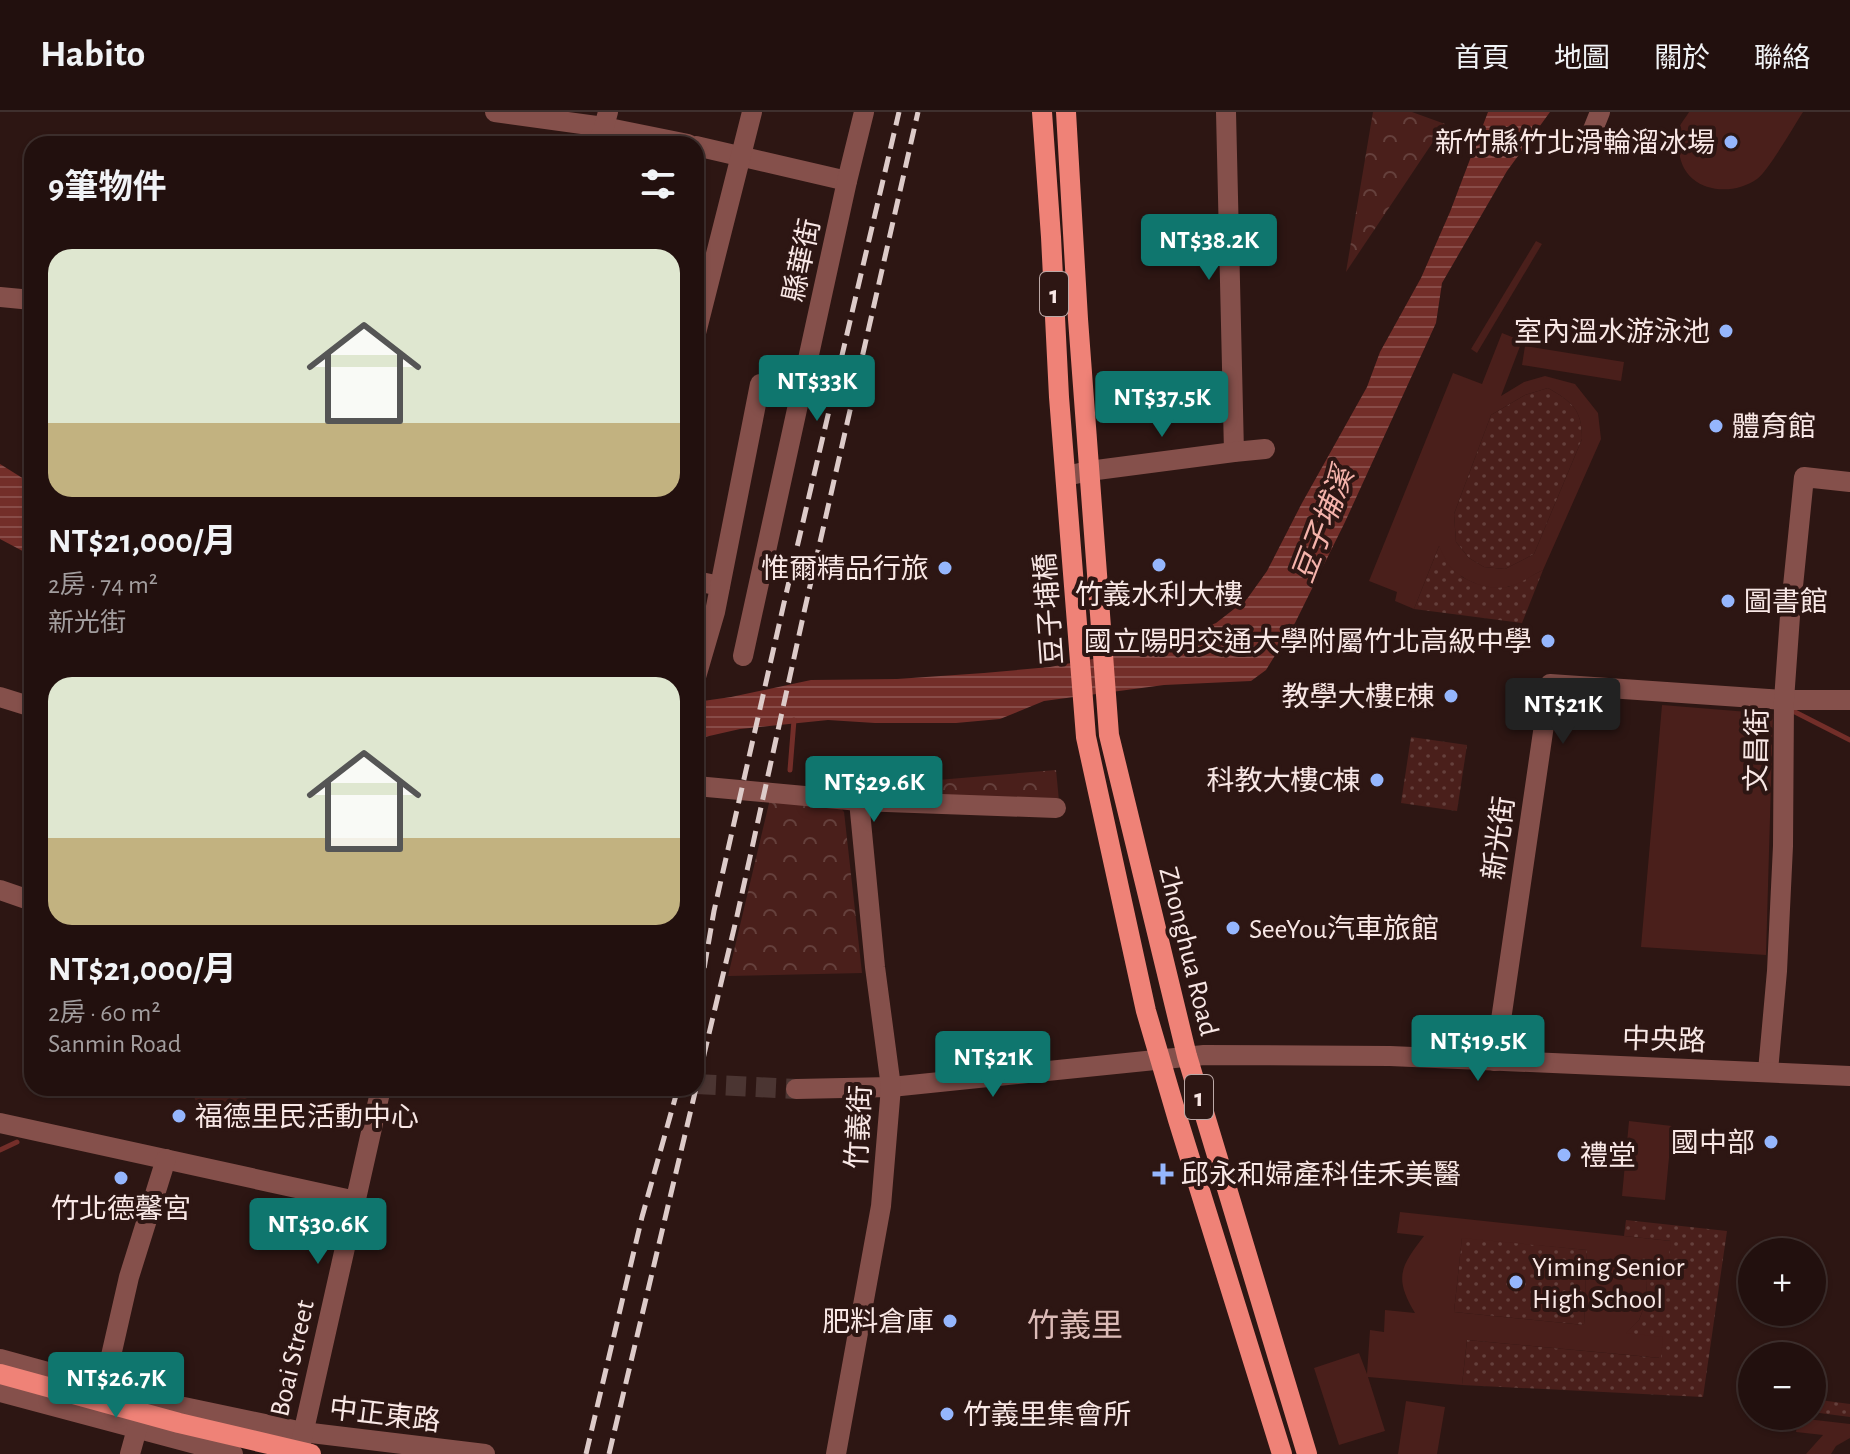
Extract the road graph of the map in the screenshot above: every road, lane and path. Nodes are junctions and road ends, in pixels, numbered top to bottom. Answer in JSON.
{"nodes":[{"id":1,"x":495,"y":112,"type":"edge"},
{"id":2,"x":752,"y":112,"type":"edge"},
{"id":3,"x":864,"y":112,"type":"edge"},
{"id":4,"x":1042,"y":112,"type":"edge"},
{"id":5,"x":1066,"y":112,"type":"edge"},
{"id":6,"x":1226,"y":112,"type":"edge"},
{"id":7,"x":1600,"y":112,"type":"edge"},
{"id":8,"x":603,"y":128,"type":"edge"},
{"id":9,"x":646,"y":136,"type":"edge"},
{"id":10,"x":1590,"y":137,"type":"dead end"},
{"id":11,"x":704,"y":148,"type":"edge"},
{"id":12,"x":741,"y":155,"type":"junction"},
{"id":13,"x":847,"y":181,"type":"junction"},
{"id":14,"x":0,"y":297,"type":"edge"},
{"id":15,"x":24,"y":299,"type":"edge"},
{"id":16,"x":704,"y":301,"type":"edge"},
{"id":17,"x":760,"y":384,"type":"dead end"},
{"id":18,"x":1265,"y":449,"type":"dead end"},
{"id":19,"x":1234,"y":452,"type":"junction"},
{"id":20,"x":1089,"y":471,"type":"junction"},
{"id":21,"x":1066,"y":476,"type":"junction"},
{"id":22,"x":1850,"y":482,"type":"edge"},
{"id":23,"x":704,"y":583,"type":"edge"},
{"id":24,"x":720,"y":586,"type":"junction"},
{"id":25,"x":704,"y":650,"type":"edge"},
{"id":26,"x":743,"y":656,"type":"dead end"},
{"id":27,"x":0,"y":697,"type":"edge"},
{"id":28,"x":1784,"y":700,"type":"junction"},
{"id":29,"x":1850,"y":700,"type":"edge"},
{"id":30,"x":24,"y":704,"type":"edge"},
{"id":31,"x":1109,"y":735,"type":"joint"},
{"id":32,"x":1086,"y":737,"type":"joint"},
{"id":33,"x":704,"y":787,"type":"edge"},
{"id":34,"x":859,"y":801,"type":"junction"},
{"id":35,"x":1056,"y":808,"type":"dead end"},
{"id":36,"x":0,"y":890,"type":"edge"},
{"id":37,"x":24,"y":898,"type":"edge"},
{"id":38,"x":1187,"y":1056,"type":"junction"},
{"id":39,"x":1160,"y":1060,"type":"junction"},
{"id":40,"x":1495,"y":1061,"type":"junction"},
{"id":41,"x":1768,"y":1071,"type":"junction"},
{"id":42,"x":1850,"y":1076,"type":"edge"},
{"id":43,"x":891,"y":1087,"type":"junction"},
{"id":44,"x":796,"y":1089,"type":"tunnel mouth"},
{"id":45,"x":379,"y":1096,"type":"edge"},
{"id":46,"x":0,"y":1123,"type":"edge"},
{"id":47,"x":166,"y":1159,"type":"junction"},
{"id":48,"x":356,"y":1201,"type":"junction"},
{"id":49,"x":0,"y":1359,"type":"edge"},
{"id":50,"x":0,"y":1374,"type":"edge"},
{"id":51,"x":106,"y":1387,"type":"junction"},
{"id":52,"x":0,"y":1392,"type":"edge"},
{"id":53,"x":146,"y":1399,"type":"junction"},
{"id":54,"x":97,"y":1417,"type":"junction"},
{"id":55,"x":136,"y":1429,"type":"junction"},
{"id":56,"x":303,"y":1432,"type":"junction"},
{"id":57,"x":130,"y":1454,"type":"edge"},
{"id":58,"x":233,"y":1454,"type":"edge"},
{"id":59,"x":298,"y":1454,"type":"edge"},
{"id":60,"x":311,"y":1454,"type":"edge"},
{"id":61,"x":485,"y":1454,"type":"edge"},
{"id":62,"x":836,"y":1454,"type":"edge"},
{"id":63,"x":1282,"y":1454,"type":"edge"},
{"id":64,"x":1307,"y":1454,"type":"edge"}],
"edges":[{"from":1,"to":8,"type":"street"},
{"from":2,"to":12,"type":"street"},
{"from":3,"to":13,"type":"street","name":"縣華街"},
{"from":4,"to":21,"type":"main road","number":"1"},
{"from":5,"to":20,"type":"main road","number":"1"},
{"from":6,"to":19,"type":"street"},
{"from":7,"to":10,"type":"street"},
{"from":8,"to":9,"type":"street"},
{"from":11,"to":12,"type":"street"},
{"from":12,"to":13,"type":"street"},
{"from":12,"to":16,"type":"street"},
{"from":13,"to":26,"type":"street","name":"縣華街"},
{"from":14,"to":15,"type":"street"},
{"from":17,"to":24,"type":"street"},
{"from":18,"to":19,"type":"street"},
{"from":19,"to":20,"type":"street"},
{"from":20,"to":21,"type":"street"},
{"from":20,"to":31,"type":"main road","name":"豆子埔橋","number":"1"},
{"from":21,"to":32,"type":"main road","name":"豆子埔橋","number":"1"},
{"from":22,"to":28,"type":"street","name":"文昌街"},
{"from":23,"to":24,"type":"street"},
{"from":24,"to":25,"type":"street"},
{"from":27,"to":30,"type":"street"},
{"from":28,"to":29,"type":"street","name":"新光街"},
{"from":28,"to":40,"type":"street","name":"新光街"},
{"from":28,"to":41,"type":"street","name":"文昌街"},
{"from":31,"to":38,"type":"main road","name":"Zhonghua Road","number":"1"},
{"from":32,"to":39,"type":"main road","name":"Zhonghua Road","number":"1"},
{"from":33,"to":34,"type":"street"},
{"from":34,"to":35,"type":"street"},
{"from":34,"to":43,"type":"street","name":"竹義街"},
{"from":36,"to":37,"type":"street"},
{"from":38,"to":39,"type":"street","name":"中央路"},
{"from":38,"to":40,"type":"street","name":"中央路"},
{"from":38,"to":64,"type":"main road","name":"Zhonghua Road","number":"1"},
{"from":39,"to":43,"type":"street","name":"中央路"},
{"from":39,"to":63,"type":"main road","name":"Zhonghua Road","number":"1"},
{"from":40,"to":41,"type":"street","name":"中央路"},
{"from":41,"to":42,"type":"street","name":"中央路"},
{"from":43,"to":44,"type":"street","name":"中央路"},
{"from":43,"to":62,"type":"street","name":"竹義街"},
{"from":45,"to":48,"type":"street","name":"Boai Street"},
{"from":46,"to":47,"type":"street"},
{"from":47,"to":48,"type":"street"},
{"from":47,"to":51,"type":"street"},
{"from":48,"to":56,"type":"street","name":"Boai Street"},
{"from":49,"to":51,"type":"street","name":"中正東路"},
{"from":50,"to":60,"type":"main road","bridge":true},
{"from":51,"to":53,"type":"street","name":"中正東路"},
{"from":51,"to":54,"type":"street"},
{"from":52,"to":54,"type":"street"},
{"from":53,"to":55,"type":"street"},
{"from":53,"to":56,"type":"street","name":"中正東路"},
{"from":54,"to":55,"type":"street"},
{"from":55,"to":57,"type":"street"},
{"from":55,"to":58,"type":"street"},
{"from":56,"to":59,"type":"street","name":"Boai Street"},
{"from":56,"to":61,"type":"street","name":"中正東路"}]}
